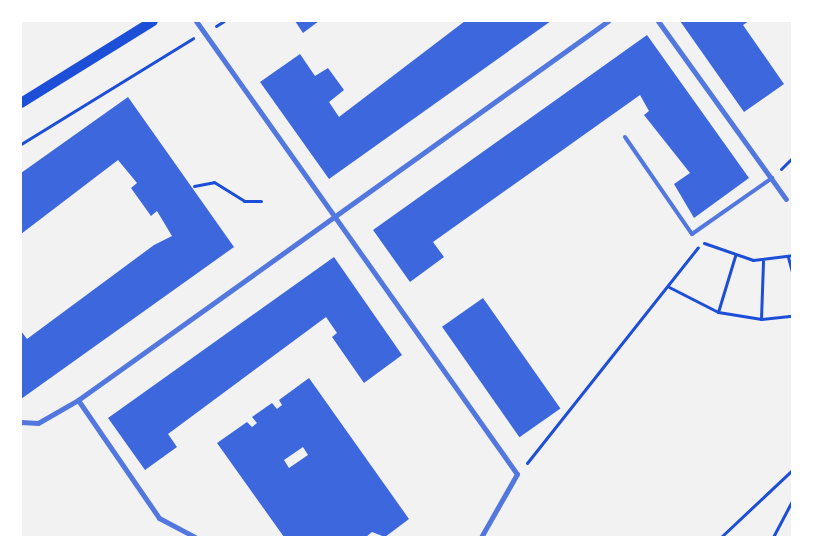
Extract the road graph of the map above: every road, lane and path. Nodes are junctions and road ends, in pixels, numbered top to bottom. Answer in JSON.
{"nodes":[{"id":1,"x":153,"y":21,"type":"edge"},
{"id":2,"x":196,"y":21,"type":"edge"},
{"id":3,"x":224,"y":21,"type":"edge"},
{"id":4,"x":608,"y":21,"type":"edge"},
{"id":5,"x":658,"y":21,"type":"edge"},
{"id":6,"x":218,"y":26,"type":"dead end"},
{"id":7,"x":191,"y":39,"type":"dead end"},
{"id":8,"x":21,"y":103,"type":"edge"},
{"id":9,"x":625,"y":137,"type":"dead end"},
{"id":10,"x":21,"y":144,"type":"edge"},
{"id":11,"x":772,"y":178,"type":"junction"},
{"id":12,"x":194,"y":186,"type":"dead end"},
{"id":13,"x":786,"y":199,"type":"dead end"},
{"id":14,"x":262,"y":201,"type":"dead end"},
{"id":15,"x":334,"y":217,"type":"junction"},
{"id":16,"x":692,"y":234,"type":"junction"},
{"id":17,"x":702,"y":242,"type":"junction"},
{"id":18,"x":735,"y":256,"type":"junction"},
{"id":19,"x":790,"y":256,"type":"edge"},
{"id":20,"x":763,"y":261,"type":"junction"},
{"id":21,"x":792,"y":272,"type":"edge"},
{"id":22,"x":669,"y":287,"type":"junction"},
{"id":23,"x":718,"y":312,"type":"junction"},
{"id":24,"x":792,"y":316,"type":"edge"},
{"id":25,"x":760,"y":320,"type":"junction"},
{"id":26,"x":78,"y":400,"type":"junction"},
{"id":27,"x":21,"y":422,"type":"edge"},
{"id":28,"x":792,"y":459,"type":"edge"},
{"id":29,"x":791,"y":470,"type":"edge"},
{"id":30,"x":517,"y":474,"type":"junction"},
{"id":31,"x":792,"y":494,"type":"edge"},
{"id":32,"x":792,"y":501,"type":"edge"},
{"id":33,"x":195,"y":537,"type":"edge"},
{"id":34,"x":481,"y":537,"type":"edge"},
{"id":35,"x":720,"y":537,"type":"edge"},
{"id":36,"x":773,"y":537,"type":"edge"}],
"edges":[{"from":1,"to":8,"type":"main road"},
{"from":2,"to":15,"type":"street"},
{"from":3,"to":6,"type":"path"},
{"from":4,"to":15,"type":"street"},
{"from":5,"to":11,"type":"street"},
{"from":7,"to":10,"type":"path"},
{"from":9,"to":16,"type":"lane"},
{"from":11,"to":13,"type":"street"},
{"from":11,"to":16,"type":"lane"},
{"from":12,"to":14,"type":"path"},
{"from":15,"to":26,"type":"street"},
{"from":15,"to":30,"type":"street"},
{"from":16,"to":17,"type":"path"},
{"from":17,"to":18,"type":"path"},
{"from":17,"to":22,"type":"path"},
{"from":18,"to":20,"type":"path"},
{"from":18,"to":23,"type":"path"},
{"from":19,"to":20,"type":"path"},
{"from":19,"to":21,"type":"path"},
{"from":20,"to":25,"type":"path"},
{"from":22,"to":23,"type":"path"},
{"from":22,"to":30,"type":"path"},
{"from":23,"to":25,"type":"path"},
{"from":24,"to":25,"type":"path"},
{"from":26,"to":27,"type":"street"},
{"from":26,"to":33,"type":"street"},
{"from":28,"to":29,"type":"path"},
{"from":29,"to":31,"type":"path"},
{"from":29,"to":35,"type":"path"},
{"from":30,"to":34,"type":"street"},
{"from":32,"to":36,"type":"path"}]}
